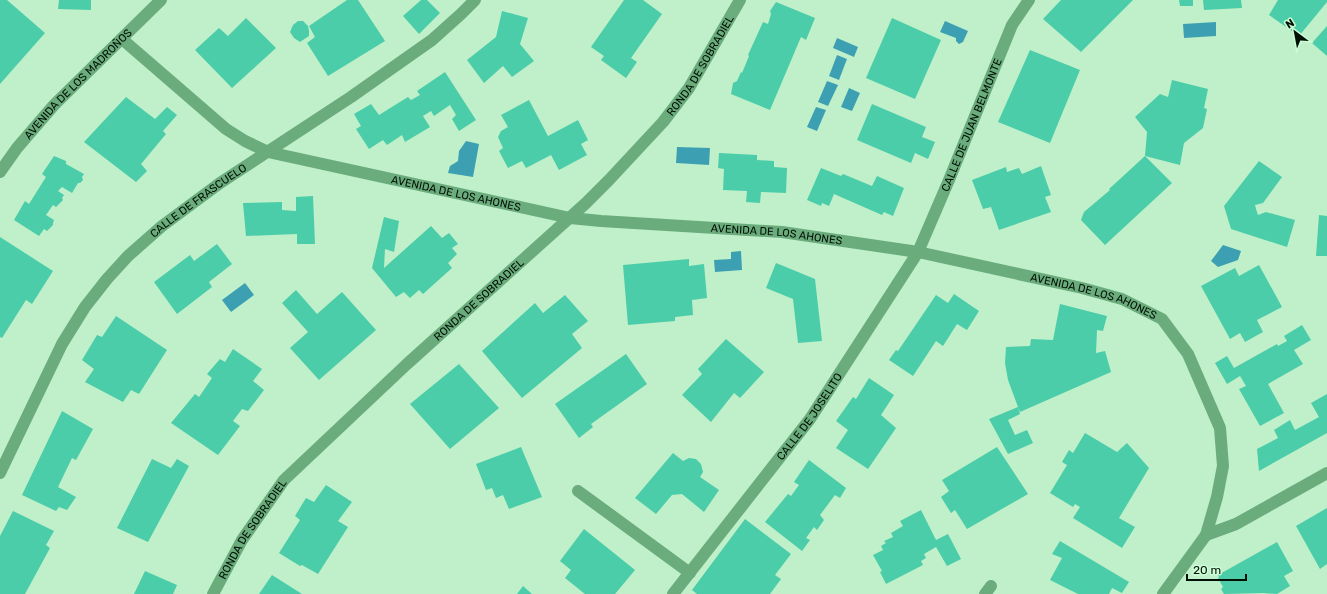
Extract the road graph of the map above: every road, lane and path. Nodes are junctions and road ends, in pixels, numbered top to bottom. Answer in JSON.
{"nodes":[{"id":1,"x":161,"y":0,"type":"edge"},
{"id":2,"x":475,"y":0,"type":"edge"},
{"id":3,"x":740,"y":0,"type":"edge"},
{"id":4,"x":1028,"y":0,"type":"edge"},
{"id":5,"x":122,"y":39,"type":"junction"},
{"id":6,"x":268,"y":152,"type":"junction"},
{"id":7,"x":0,"y":172,"type":"edge"},
{"id":8,"x":570,"y":218,"type":"junction"},
{"id":9,"x":918,"y":252,"type":"junction"},
{"id":10,"x":0,"y":473,"type":"edge"},
{"id":11,"x":1327,"y":473,"type":"edge"},
{"id":12,"x":578,"y":491,"type":"dead end"},
{"id":13,"x":1206,"y":535,"type":"junction"},
{"id":14,"x":690,"y":573,"type":"junction"},
{"id":15,"x":213,"y":594,"type":"edge"},
{"id":16,"x":673,"y":594,"type":"edge"},
{"id":17,"x":1163,"y":594,"type":"edge"}],
"edges":[{"from":1,"to":5,"type":"street","name":"AVENIDA DE LOS MADROÑOS"},
{"from":2,"to":6,"type":"street","name":"CALLE DE FRASCUELO"},
{"from":3,"to":8,"type":"street","name":"RONDA DE SOBRADIEL"},
{"from":4,"to":9,"type":"street","name":"CALLE DE JUAN BELMONTE"},
{"from":5,"to":6,"type":"street","name":"AVENIDA DE LOS AHONES"},
{"from":5,"to":7,"type":"street","name":"AVENIDA DE LOS MADROÑOS"},
{"from":6,"to":8,"type":"street","name":"AVENIDA DE LOS AHONES"},
{"from":6,"to":10,"type":"street","name":"CALLE DE FRASCUELO"},
{"from":8,"to":9,"type":"street","name":"AVENIDA DE LOS AHONES"},
{"from":8,"to":15,"type":"street","name":"RONDA DE SOBRADIEL"},
{"from":9,"to":13,"type":"street","name":"AVENIDA DE LOS AHONES"},
{"from":9,"to":14,"type":"street","name":"CALLE DE JOSELITO"},
{"from":11,"to":13,"type":"street"},
{"from":12,"to":14,"type":"street"},
{"from":13,"to":17,"type":"street","name":"AVENIDA DE LOS AHONES"},
{"from":14,"to":16,"type":"street","name":"CALLE DE JOSELITO"}]}
